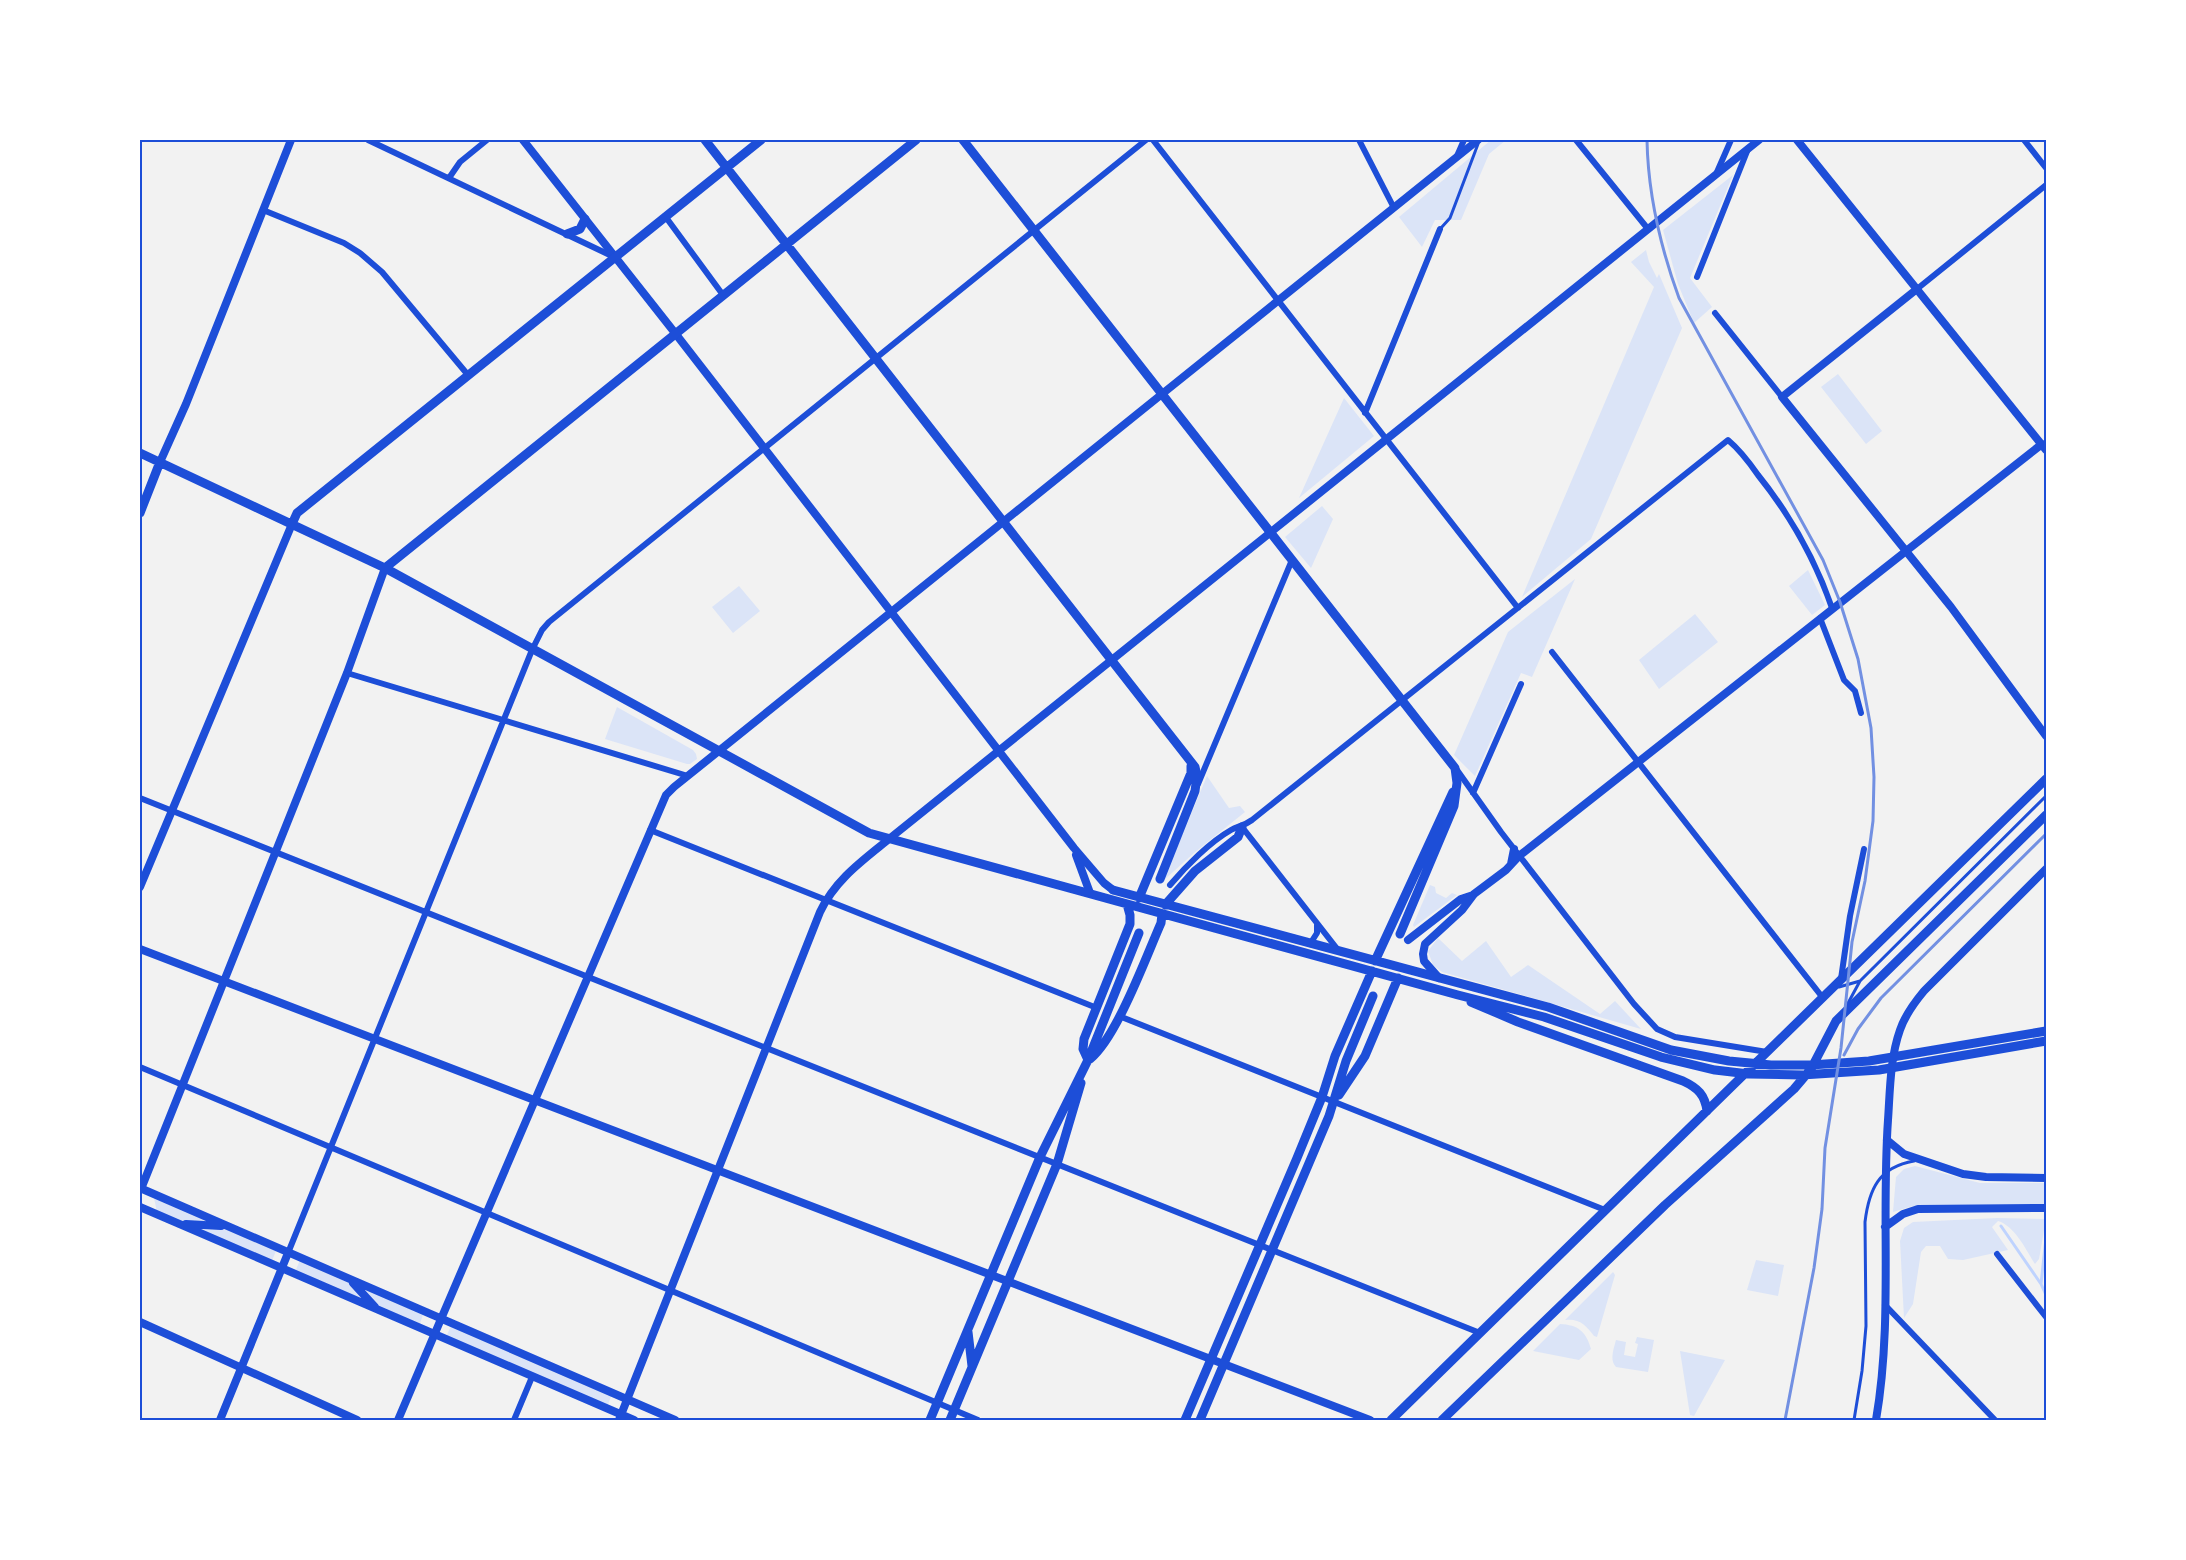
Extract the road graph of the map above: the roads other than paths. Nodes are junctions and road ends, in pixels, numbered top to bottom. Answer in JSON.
{"nodes":[{"id":1,"x":291,"y":140,"type":"edge"},
{"id":2,"x":368,"y":140,"type":"edge"},
{"id":3,"x":487,"y":140,"type":"edge"},
{"id":4,"x":523,"y":140,"type":"edge"},
{"id":5,"x":705,"y":140,"type":"edge"},
{"id":6,"x":760,"y":140,"type":"edge"},
{"id":7,"x":916,"y":140,"type":"edge"},
{"id":8,"x":963,"y":140,"type":"edge"},
{"id":9,"x":1146,"y":140,"type":"edge"},
{"id":10,"x":1153,"y":140,"type":"edge"},
{"id":11,"x":1359,"y":140,"type":"edge"},
{"id":12,"x":1464,"y":140,"type":"edge"},
{"id":13,"x":1479,"y":140,"type":"edge"},
{"id":14,"x":1576,"y":140,"type":"edge"},
{"id":15,"x":1731,"y":140,"type":"edge"},
{"id":16,"x":1760,"y":140,"type":"edge"},
{"id":17,"x":1797,"y":140,"type":"edge"},
{"id":18,"x":2024,"y":140,"type":"edge"},
{"id":19,"x":1748,"y":149,"type":"junction"},
{"id":20,"x":1457,"y":156,"type":"junction"},
{"id":21,"x":726,"y":167,"type":"junction"},
{"id":22,"x":2046,"y":168,"type":"edge"},
{"id":23,"x":1717,"y":174,"type":"junction"},
{"id":24,"x":449,"y":178,"type":"junction"},
{"id":25,"x":2046,"y":185,"type":"edge"},
{"id":26,"x":1394,"y":207,"type":"junction"},
{"id":27,"x":263,"y":210,"type":"junction"},
{"id":28,"x":665,"y":216,"type":"junction"},
{"id":29,"x":585,"y":219,"type":"junction"},
{"id":30,"x":1440,"y":229,"type":"joint"},
{"id":31,"x":1648,"y":229,"type":"junction"},
{"id":32,"x":1034,"y":230,"type":"junction"},
{"id":33,"x":567,"y":234,"type":"junction"},
{"id":34,"x":787,"y":244,"type":"junction"},
{"id":35,"x":614,"y":257,"type":"junction"},
{"id":36,"x":1697,"y":277,"type":"dead end"},
{"id":37,"x":1917,"y":289,"type":"junction"},
{"id":38,"x":723,"y":295,"type":"junction"},
{"id":39,"x":1278,"y":301,"type":"junction"},
{"id":40,"x":1715,"y":313,"type":"dead end"},
{"id":41,"x":675,"y":333,"type":"junction"},
{"id":42,"x":876,"y":358,"type":"junction"},
{"id":43,"x":468,"y":375,"type":"junction"},
{"id":44,"x":1162,"y":394,"type":"junction"},
{"id":45,"x":1782,"y":397,"type":"junction"},
{"id":46,"x":1365,"y":413,"type":"junction"},
{"id":47,"x":1386,"y":440,"type":"junction"},
{"id":48,"x":2044,"y":447,"type":"edge"},
{"id":49,"x":763,"y":449,"type":"junction"},
{"id":50,"x":140,"y":453,"type":"edge"},
{"id":51,"x":160,"y":462,"type":"junction"},
{"id":52,"x":140,"y":513,"type":"edge"},
{"id":53,"x":1004,"y":522,"type":"junction"},
{"id":54,"x":292,"y":524,"type":"junction"},
{"id":55,"x":1271,"y":532,"type":"junction"},
{"id":56,"x":1905,"y":550,"type":"junction"},
{"id":57,"x":1292,"y":560,"type":"junction"},
{"id":58,"x":385,"y":568,"type":"junction"},
{"id":59,"x":1518,"y":608,"type":"junction"},
{"id":60,"x":1832,"y":608,"type":"junction"},
{"id":61,"x":891,"y":613,"type":"junction"},
{"id":62,"x":1820,"y":618,"type":"junction"},
{"id":63,"x":531,"y":650,"type":"junction"},
{"id":64,"x":1552,"y":652,"type":"dead end"},
{"id":65,"x":1112,"y":660,"type":"junction"},
{"id":66,"x":347,"y":673,"type":"junction"},
{"id":67,"x":1521,"y":684,"type":"dead end"},
{"id":68,"x":1402,"y":700,"type":"junction"},
{"id":69,"x":1861,"y":713,"type":"dead end"},
{"id":70,"x":503,"y":720,"type":"junction"},
{"id":71,"x":2046,"y":736,"type":"edge"},
{"id":72,"x":719,"y":751,"type":"junction"},
{"id":73,"x":998,"y":751,"type":"junction"},
{"id":74,"x":1209,"y":759,"type":"junction"},
{"id":75,"x":1638,"y":762,"type":"junction"},
{"id":76,"x":1192,"y":764,"type":"junction"},
{"id":77,"x":1455,"y":768,"type":"junction"},
{"id":78,"x":688,"y":776,"type":"junction"},
{"id":79,"x":2046,"y":778,"type":"edge"},
{"id":80,"x":1457,"y":783,"type":"junction"},
{"id":81,"x":1195,"y":791,"type":"junction"},
{"id":82,"x":1473,"y":793,"type":"junction"},
{"id":83,"x":2046,"y":796,"type":"edge"},
{"id":84,"x":140,"y":798,"type":"edge"},
{"id":85,"x":172,"y":811,"type":"junction"},
{"id":86,"x":2046,"y":815,"type":"edge"},
{"id":87,"x":1242,"y":828,"type":"junction"},
{"id":88,"x":650,"y":830,"type":"junction"},
{"id":89,"x":889,"y":839,"type":"junction"},
{"id":90,"x":1074,"y":849,"type":"junction"},
{"id":91,"x":1514,"y":849,"type":"junction"},
{"id":92,"x":1864,"y":849,"type":"dead end"},
{"id":93,"x":275,"y":852,"type":"junction"},
{"id":94,"x":1519,"y":856,"type":"junction"},
{"id":95,"x":2046,"y":869,"type":"edge"},
{"id":96,"x":1506,"y":870,"type":"junction"},
{"id":97,"x":1160,"y":879,"type":"dead end"},
{"id":98,"x":1170,"y":885,"type":"dead end"},
{"id":99,"x":140,"y":887,"type":"edge"},
{"id":100,"x":1113,"y":890,"type":"joint"},
{"id":101,"x":1090,"y":893,"type":"junction"},
{"id":102,"x":1474,"y":894,"type":"junction"},
{"id":103,"x":1139,"y":898,"type":"junction"},
{"id":104,"x":826,"y":900,"type":"junction"},
{"id":105,"x":1127,"y":904,"type":"junction"},
{"id":106,"x":1164,"y":910,"type":"junction"},
{"id":107,"x":426,"y":912,"type":"junction"},
{"id":108,"x":1317,"y":924,"type":"junction"},
{"id":109,"x":1139,"y":933,"type":"dead end"},
{"id":110,"x":1404,"y":937,"type":"joint"},
{"id":111,"x":1310,"y":944,"type":"junction"},
{"id":112,"x":140,"y":949,"type":"edge"},
{"id":113,"x":1340,"y":952,"type":"junction"},
{"id":114,"x":1375,"y":961,"type":"junction"},
{"id":115,"x":1372,"y":971,"type":"junction"},
{"id":116,"x":588,"y":977,"type":"junction"},
{"id":117,"x":1398,"y":978,"type":"junction"},
{"id":118,"x":1440,"y":979,"type":"junction"},
{"id":119,"x":1841,"y":980,"type":"junction"},
{"id":120,"x":1860,"y":981,"type":"junction"},
{"id":121,"x":224,"y":982,"type":"junction"},
{"id":122,"x":1831,"y":989,"type":"junction"},
{"id":123,"x":1458,"y":995,"type":"junction"},
{"id":124,"x":1373,"y":996,"type":"dead end"},
{"id":125,"x":1823,"y":998,"type":"junction"},
{"id":126,"x":1097,"y":1008,"type":"junction"},
{"id":127,"x":1119,"y":1017,"type":"junction"},
{"id":128,"x":1840,"y":1017,"type":"junction"},
{"id":129,"x":2046,"y":1031,"type":"edge"},
{"id":130,"x":374,"y":1039,"type":"junction"},
{"id":131,"x":2046,"y":1041,"type":"edge"},
{"id":132,"x":766,"y":1048,"type":"junction"},
{"id":133,"x":1767,"y":1052,"type":"junction"},
{"id":134,"x":1088,"y":1060,"type":"junction"},
{"id":135,"x":140,"y":1067,"type":"edge"},
{"id":136,"x":183,"y":1085,"type":"junction"},
{"id":137,"x":1322,"y":1097,"type":"junction"},
{"id":138,"x":535,"y":1101,"type":"junction"},
{"id":139,"x":1334,"y":1102,"type":"junction"},
{"id":140,"x":1707,"y":1111,"type":"junction"},
{"id":141,"x":1887,"y":1140,"type":"junction"},
{"id":142,"x":331,"y":1147,"type":"junction"},
{"id":143,"x":1040,"y":1157,"type":"junction"},
{"id":144,"x":1918,"y":1160,"type":"junction"},
{"id":145,"x":1057,"y":1164,"type":"junction"},
{"id":146,"x":718,"y":1171,"type":"junction"},
{"id":147,"x":1886,"y":1172,"type":"junction"},
{"id":148,"x":2046,"y":1178,"type":"edge"},
{"id":149,"x":140,"y":1189,"type":"edge"},
{"id":150,"x":140,"y":1208,"type":"edge"},
{"id":151,"x":2046,"y":1208,"type":"edge"},
{"id":152,"x":1605,"y":1210,"type":"junction"},
{"id":153,"x":486,"y":1213,"type":"junction"},
{"id":154,"x":178,"y":1223,"type":"junction"},
{"id":155,"x":228,"y":1227,"type":"junction"},
{"id":156,"x":1885,"y":1227,"type":"junction"},
{"id":157,"x":1260,"y":1245,"type":"junction"},
{"id":158,"x":1273,"y":1249,"type":"junction"},
{"id":159,"x":288,"y":1253,"type":"junction"},
{"id":160,"x":1997,"y":1254,"type":"dead end"},
{"id":161,"x":282,"y":1268,"type":"junction"},
{"id":162,"x":991,"y":1275,"type":"junction"},
{"id":163,"x":350,"y":1279,"type":"junction"},
{"id":164,"x":1008,"y":1282,"type":"junction"},
{"id":165,"x":670,"y":1291,"type":"junction"},
{"id":166,"x":1884,"y":1304,"type":"junction"},
{"id":167,"x":377,"y":1310,"type":"junction"},
{"id":168,"x":2046,"y":1317,"type":"edge"},
{"id":169,"x":441,"y":1319,"type":"junction"},
{"id":170,"x":140,"y":1322,"type":"edge"},
{"id":171,"x":968,"y":1329,"type":"junction"},
{"id":172,"x":1480,"y":1333,"type":"junction"},
{"id":173,"x":435,"y":1334,"type":"junction"},
{"id":174,"x":1211,"y":1360,"type":"junction"},
{"id":175,"x":1224,"y":1364,"type":"junction"},
{"id":176,"x":973,"y":1367,"type":"junction"},
{"id":177,"x":242,"y":1368,"type":"junction"},
{"id":178,"x":532,"y":1377,"type":"junction"},
{"id":179,"x":627,"y":1400,"type":"junction"},
{"id":180,"x":937,"y":1403,"type":"junction"},
{"id":181,"x":954,"y":1411,"type":"junction"},
{"id":182,"x":620,"y":1418,"type":"edge"},
{"id":183,"x":220,"y":1420,"type":"edge"},
{"id":184,"x":357,"y":1420,"type":"edge"},
{"id":185,"x":398,"y":1420,"type":"edge"},
{"id":186,"x":514,"y":1420,"type":"edge"},
{"id":187,"x":634,"y":1420,"type":"edge"},
{"id":188,"x":675,"y":1420,"type":"edge"},
{"id":189,"x":930,"y":1420,"type":"edge"},
{"id":190,"x":950,"y":1420,"type":"edge"},
{"id":191,"x":978,"y":1420,"type":"edge"},
{"id":192,"x":1185,"y":1420,"type":"edge"},
{"id":193,"x":1200,"y":1420,"type":"edge"},
{"id":194,"x":1370,"y":1420,"type":"edge"},
{"id":195,"x":1391,"y":1420,"type":"edge"},
{"id":196,"x":1442,"y":1420,"type":"edge"},
{"id":197,"x":1854,"y":1420,"type":"edge"},
{"id":198,"x":1876,"y":1420,"type":"edge"},
{"id":199,"x":1995,"y":1420,"type":"edge"}],
"edges":[{"from":1,"to":27,"type":"main road"},
{"from":2,"to":24,"type":"street"},
{"from":3,"to":24,"type":"street"},
{"from":4,"to":29,"type":"main road"},
{"from":5,"to":21,"type":"main road"},
{"from":6,"to":21,"type":"main road"},
{"from":7,"to":34,"type":"main road"},
{"from":8,"to":32,"type":"main road"},
{"from":9,"to":32,"type":"street"},
{"from":10,"to":39,"type":"street"},
{"from":11,"to":26,"type":"street"},
{"from":12,"to":20,"type":"street"},
{"from":13,"to":20,"type":"street"},
{"from":13,"to":30,"type":"lane"},
{"from":14,"to":31,"type":"street"},
{"from":15,"to":23,"type":"street"},
{"from":16,"to":19,"type":"street"},
{"from":17,"to":37,"type":"street"},
{"from":18,"to":22,"type":"street"},
{"from":19,"to":23,"type":"street"},
{"from":19,"to":36,"type":"street"},
{"from":20,"to":26,"type":"street"},
{"from":21,"to":28,"type":"main road"},
{"from":21,"to":34,"type":"main road"},
{"from":23,"to":31,"type":"street"},
{"from":24,"to":33,"type":"street"},
{"from":25,"to":37,"type":"street"},
{"from":26,"to":39,"type":"street"},
{"from":27,"to":43,"type":"street"},
{"from":27,"to":51,"type":"main road"},
{"from":28,"to":35,"type":"main road"},
{"from":28,"to":38,"type":"street"},
{"from":29,"to":33,"type":"main road"},
{"from":29,"to":35,"type":"main road"},
{"from":30,"to":46,"type":"street"},
{"from":31,"to":47,"type":"street"},
{"from":32,"to":42,"type":"street"},
{"from":32,"to":44,"type":"main road"},
{"from":33,"to":35,"type":"street"},
{"from":34,"to":38,"type":"main road"},
{"from":34,"to":42,"type":"main road"},
{"from":35,"to":41,"type":"main road"},
{"from":35,"to":43,"type":"main road"},
{"from":37,"to":45,"type":"street"},
{"from":37,"to":48,"type":"street"},
{"from":38,"to":41,"type":"main road"},
{"from":39,"to":44,"type":"street"},
{"from":39,"to":46,"type":"street"},
{"from":40,"to":45,"type":"street"},
{"from":41,"to":49,"type":"main road"},
{"from":41,"to":58,"type":"main road"},
{"from":42,"to":49,"type":"street"},
{"from":42,"to":53,"type":"main road"},
{"from":43,"to":54,"type":"main road"},
{"from":44,"to":53,"type":"main road"},
{"from":44,"to":55,"type":"main road"},
{"from":45,"to":56,"type":"street"},
{"from":46,"to":47,"type":"street"},
{"from":47,"to":55,"type":"street"},
{"from":47,"to":59,"type":"street"},
{"from":48,"to":56,"type":"street"},
{"from":49,"to":61,"type":"main road"},
{"from":49,"to":63,"type":"street"},
{"from":50,"to":51,"type":"main road"},
{"from":51,"to":52,"type":"main road"},
{"from":51,"to":54,"type":"main road"},
{"from":53,"to":61,"type":"main road"},
{"from":53,"to":65,"type":"main road"},
{"from":54,"to":58,"type":"main road"},
{"from":54,"to":85,"type":"main road"},
{"from":55,"to":57,"type":"main road"},
{"from":55,"to":65,"type":"main road"},
{"from":56,"to":60,"type":"street"},
{"from":56,"to":71,"type":"street"},
{"from":57,"to":68,"type":"main road"},
{"from":57,"to":74,"type":"street"},
{"from":58,"to":63,"type":"main road"},
{"from":58,"to":66,"type":"street"},
{"from":59,"to":60,"type":"street"},
{"from":59,"to":68,"type":"street"},
{"from":60,"to":62,"type":"street"},
{"from":61,"to":72,"type":"main road"},
{"from":61,"to":73,"type":"main road"},
{"from":62,"to":69,"type":"street"},
{"from":62,"to":75,"type":"street"},
{"from":63,"to":70,"type":"street"},
{"from":63,"to":72,"type":"main road"},
{"from":64,"to":75,"type":"street"},
{"from":65,"to":73,"type":"main road"},
{"from":65,"to":76,"type":"main road"},
{"from":66,"to":70,"type":"street"},
{"from":66,"to":93,"type":"street"},
{"from":67,"to":82,"type":"street"},
{"from":68,"to":77,"type":"main road"},
{"from":68,"to":87,"type":"street"},
{"from":70,"to":78,"type":"street"},
{"from":70,"to":107,"type":"street"},
{"from":72,"to":78,"type":"main road"},
{"from":72,"to":89,"type":"main road"},
{"from":73,"to":89,"type":"main road"},
{"from":73,"to":90,"type":"main road"},
{"from":74,"to":76,"type":"street"},
{"from":74,"to":81,"type":"street"},
{"from":75,"to":94,"type":"street"},
{"from":75,"to":125,"type":"street"},
{"from":76,"to":81,"type":"main road"},
{"from":76,"to":103,"type":"main road"},
{"from":77,"to":80,"type":"main road"},
{"from":77,"to":82,"type":"street"},
{"from":78,"to":88,"type":"main road"},
{"from":79,"to":119,"type":"main road"},
{"from":80,"to":110,"type":"main road"},
{"from":80,"to":114,"type":"main road"},
{"from":81,"to":97,"type":"main road"},
{"from":82,"to":91,"type":"street"},
{"from":83,"to":120,"type":"lane"},
{"from":84,"to":85,"type":"street"},
{"from":85,"to":93,"type":"street"},
{"from":85,"to":99,"type":"main road"},
{"from":86,"to":128,"type":"main road"},
{"from":87,"to":98,"type":"street"},
{"from":87,"to":106,"type":"main road"},
{"from":87,"to":108,"type":"street"},
{"from":88,"to":104,"type":"street"},
{"from":88,"to":116,"type":"main road"},
{"from":89,"to":101,"type":"main road"},
{"from":89,"to":104,"type":"main road"},
{"from":90,"to":100,"type":"main road"},
{"from":90,"to":101,"type":"main road"},
{"from":91,"to":94,"type":"street"},
{"from":91,"to":96,"type":"street"},
{"from":92,"to":119,"type":"street"},
{"from":93,"to":107,"type":"street"},
{"from":93,"to":121,"type":"street"},
{"from":94,"to":96,"type":"street"},
{"from":94,"to":133,"type":"street"},
{"from":95,"to":141,"type":"main road"},
{"from":96,"to":102,"type":"street"},
{"from":100,"to":103,"type":"main road"},
{"from":101,"to":105,"type":"main road"},
{"from":102,"to":110,"type":"street"},
{"from":102,"to":118,"type":"street"},
{"from":103,"to":106,"type":"main road"},
{"from":104,"to":126,"type":"street"},
{"from":104,"to":132,"type":"main road"},
{"from":105,"to":106,"type":"main road"},
{"from":105,"to":126,"type":"main road"},
{"from":106,"to":111,"type":"main road"},
{"from":106,"to":115,"type":"main road"},
{"from":106,"to":127,"type":"main road"},
{"from":107,"to":116,"type":"street"},
{"from":107,"to":130,"type":"street"},
{"from":108,"to":111,"type":"street"},
{"from":108,"to":113,"type":"street"},
{"from":109,"to":134,"type":"main road"},
{"from":111,"to":113,"type":"main road"},
{"from":112,"to":121,"type":"street"},
{"from":113,"to":114,"type":"main road"},
{"from":114,"to":118,"type":"main road"},
{"from":115,"to":117,"type":"main road"},
{"from":115,"to":137,"type":"main road"},
{"from":116,"to":132,"type":"street"},
{"from":116,"to":138,"type":"main road"},
{"from":117,"to":123,"type":"main road"},
{"from":117,"to":139,"type":"main road"},
{"from":118,"to":129,"type":"main road"},
{"from":119,"to":122,"type":"main road"},
{"from":120,"to":122,"type":"lane"},
{"from":120,"to":128,"type":"lane"},
{"from":121,"to":130,"type":"street"},
{"from":121,"to":136,"type":"street"},
{"from":122,"to":125,"type":"main road"},
{"from":123,"to":131,"type":"main road"},
{"from":123,"to":140,"type":"main road"},
{"from":124,"to":139,"type":"main road"},
{"from":125,"to":133,"type":"main road"},
{"from":126,"to":134,"type":"main road"},
{"from":127,"to":134,"type":"main road"},
{"from":127,"to":137,"type":"street"},
{"from":128,"to":196,"type":"main road"},
{"from":130,"to":138,"type":"street"},
{"from":130,"to":142,"type":"street"},
{"from":132,"to":143,"type":"street"},
{"from":132,"to":146,"type":"main road"},
{"from":133,"to":140,"type":"main road"},
{"from":134,"to":143,"type":"main road"},
{"from":134,"to":145,"type":"main road"},
{"from":135,"to":136,"type":"street"},
{"from":136,"to":142,"type":"street"},
{"from":136,"to":149,"type":"street"},
{"from":137,"to":139,"type":"street"},
{"from":137,"to":157,"type":"main road"},
{"from":138,"to":146,"type":"street"},
{"from":138,"to":153,"type":"main road"},
{"from":139,"to":152,"type":"street"},
{"from":139,"to":158,"type":"main road"},
{"from":140,"to":152,"type":"main road"},
{"from":141,"to":144,"type":"main road"},
{"from":141,"to":147,"type":"main road"},
{"from":142,"to":153,"type":"street"},
{"from":142,"to":159,"type":"street"},
{"from":143,"to":145,"type":"street"},
{"from":143,"to":162,"type":"main road"},
{"from":144,"to":147,"type":"lane"},
{"from":144,"to":148,"type":"main road"},
{"from":145,"to":157,"type":"street"},
{"from":145,"to":164,"type":"main road"},
{"from":146,"to":162,"type":"street"},
{"from":146,"to":165,"type":"main road"},
{"from":147,"to":156,"type":"main road"},
{"from":147,"to":197,"type":"lane"},
{"from":149,"to":150,"type":"main road"},
{"from":149,"to":155,"type":"main road"},
{"from":150,"to":154,"type":"main road"},
{"from":151,"to":156,"type":"main road"},
{"from":152,"to":172,"type":"main road"},
{"from":153,"to":165,"type":"street"},
{"from":153,"to":169,"type":"main road"},
{"from":154,"to":155,"type":"main road"},
{"from":154,"to":161,"type":"main road"},
{"from":155,"to":159,"type":"main road"},
{"from":156,"to":166,"type":"main road"},
{"from":157,"to":158,"type":"street"},
{"from":157,"to":174,"type":"main road"},
{"from":158,"to":172,"type":"street"},
{"from":158,"to":175,"type":"main road"},
{"from":159,"to":161,"type":"street"},
{"from":159,"to":163,"type":"main road"},
{"from":160,"to":168,"type":"street"},
{"from":161,"to":167,"type":"main road"},
{"from":161,"to":177,"type":"street"},
{"from":162,"to":164,"type":"street"},
{"from":162,"to":171,"type":"main road"},
{"from":163,"to":167,"type":"main road"},
{"from":163,"to":169,"type":"main road"},
{"from":164,"to":174,"type":"street"},
{"from":164,"to":176,"type":"main road"},
{"from":165,"to":179,"type":"main road"},
{"from":165,"to":180,"type":"street"},
{"from":166,"to":198,"type":"main road"},
{"from":166,"to":199,"type":"street"},
{"from":167,"to":173,"type":"main road"},
{"from":169,"to":173,"type":"street"},
{"from":169,"to":179,"type":"main road"},
{"from":170,"to":177,"type":"main road"},
{"from":171,"to":176,"type":"main road"},
{"from":171,"to":180,"type":"main road"},
{"from":172,"to":195,"type":"main road"},
{"from":173,"to":178,"type":"main road"},
{"from":173,"to":185,"type":"street"},
{"from":174,"to":175,"type":"street"},
{"from":174,"to":192,"type":"main road"},
{"from":175,"to":193,"type":"main road"},
{"from":175,"to":194,"type":"street"},
{"from":176,"to":181,"type":"main road"},
{"from":177,"to":183,"type":"street"},
{"from":177,"to":184,"type":"main road"},
{"from":178,"to":182,"type":"main road"},
{"from":178,"to":186,"type":"street"},
{"from":179,"to":182,"type":"main road"},
{"from":179,"to":188,"type":"main road"},
{"from":180,"to":181,"type":"street"},
{"from":180,"to":189,"type":"main road"},
{"from":181,"to":190,"type":"main road"},
{"from":181,"to":191,"type":"street"},
{"from":182,"to":187,"type":"main road"}]}
